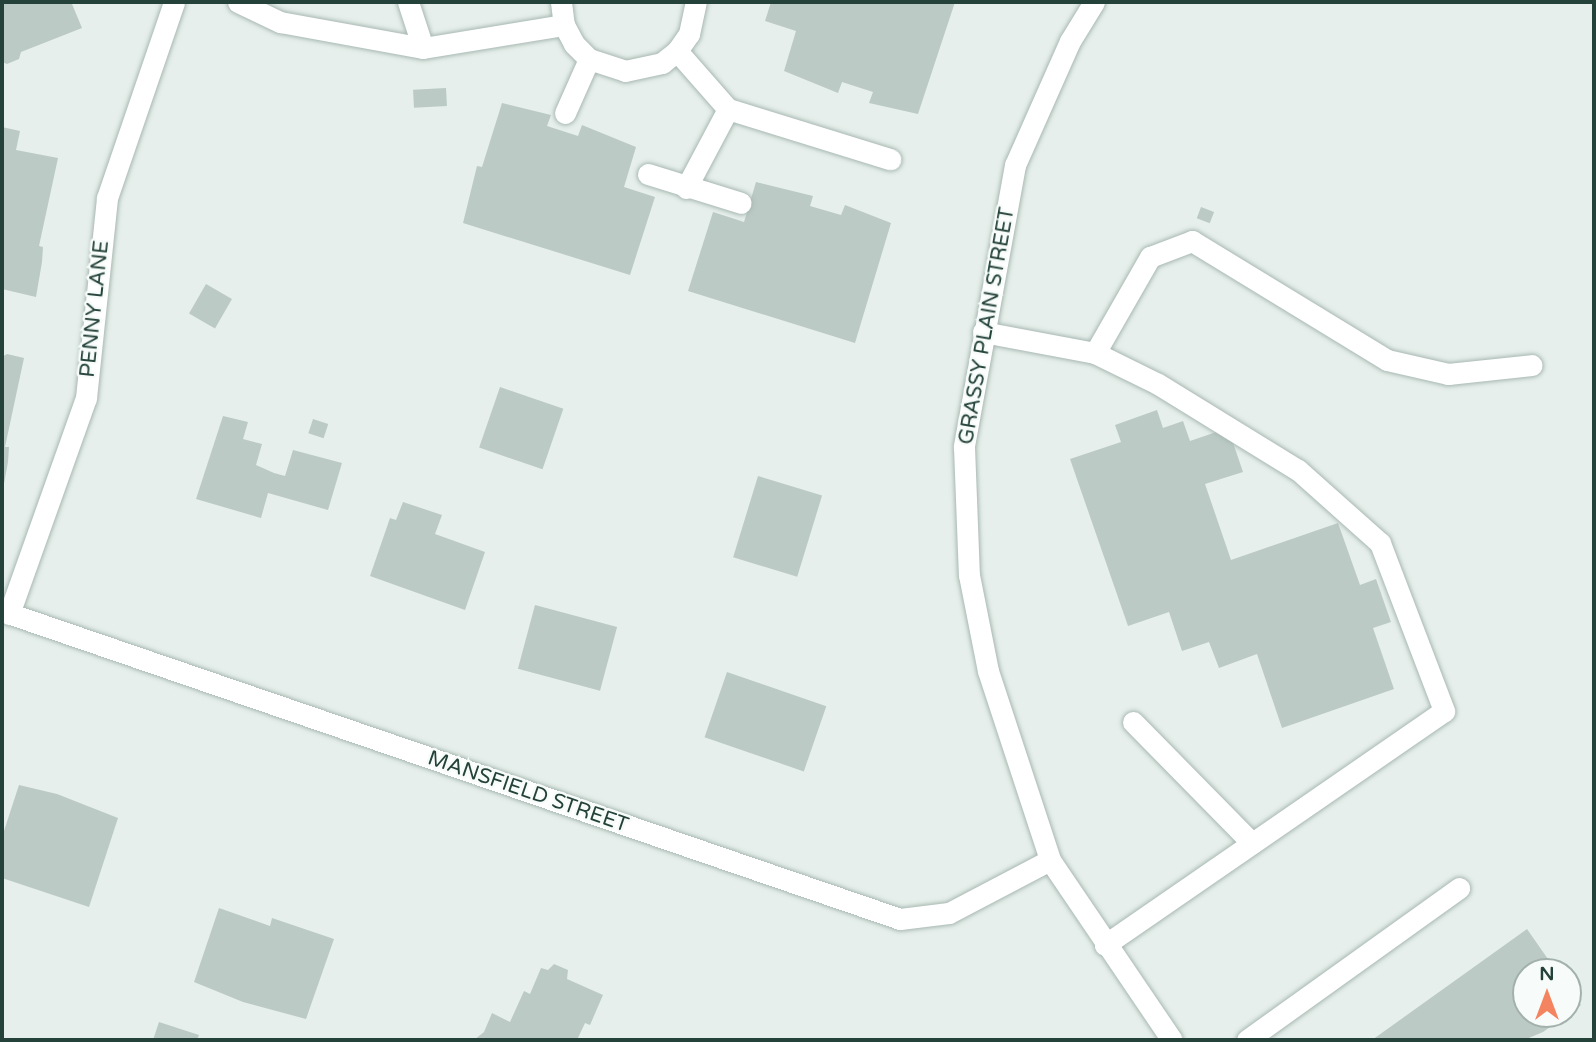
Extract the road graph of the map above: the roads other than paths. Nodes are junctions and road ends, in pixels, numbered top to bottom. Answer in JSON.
{"nodes":[{"id":1,"x":174,"y":2,"type":"edge"},
{"id":2,"x":238,"y":2,"type":"edge"},
{"id":3,"x":408,"y":2,"type":"edge"},
{"id":4,"x":561,"y":2,"type":"edge"},
{"id":5,"x":696,"y":2,"type":"edge"},
{"id":6,"x":1094,"y":2,"type":"edge"},
{"id":7,"x":564,"y":25,"type":"junction"},
{"id":8,"x":423,"y":48,"type":"junction"},
{"id":9,"x":677,"y":51,"type":"junction"},
{"id":10,"x":589,"y":59,"type":"junction"},
{"id":11,"x":728,"y":109,"type":"junction"},
{"id":12,"x":565,"y":113,"type":"dead end"},
{"id":13,"x":890,"y":159,"type":"dead end"},
{"id":14,"x":648,"y":174,"type":"dead end"},
{"id":15,"x":686,"y":188,"type":"junction"},
{"id":16,"x":741,"y":203,"type":"dead end"},
{"id":17,"x":983,"y":332,"type":"junction"},
{"id":18,"x":1094,"y":353,"type":"junction"},
{"id":19,"x":1532,"y":365,"type":"dead end"},
{"id":20,"x":5,"y":612,"type":"edge"},
{"id":21,"x":1133,"y":722,"type":"dead end"},
{"id":22,"x":1252,"y":843,"type":"junction"},
{"id":23,"x":1050,"y":860,"type":"junction"},
{"id":24,"x":1459,"y":888,"type":"dead end"},
{"id":25,"x":1105,"y":945,"type":"junction"},
{"id":26,"x":1172,"y":1040,"type":"edge"},
{"id":27,"x":1247,"y":1040,"type":"edge"}],
"edges":[{"from":1,"to":20,"type":"street","name":"PENNY LANE"},
{"from":2,"to":8,"type":"street"},
{"from":3,"to":8,"type":"street"},
{"from":4,"to":7,"type":"street"},
{"from":5,"to":9,"type":"street"},
{"from":6,"to":17,"type":"street","name":"GRASSY PLAIN STREET"},
{"from":7,"to":8,"type":"street"},
{"from":7,"to":10,"type":"street"},
{"from":9,"to":10,"type":"street"},
{"from":9,"to":11,"type":"street"},
{"from":10,"to":12,"type":"street"},
{"from":11,"to":13,"type":"street"},
{"from":11,"to":15,"type":"street"},
{"from":14,"to":15,"type":"street"},
{"from":15,"to":16,"type":"street"},
{"from":17,"to":18,"type":"street"},
{"from":17,"to":23,"type":"street","name":"GRASSY PLAIN STREET"},
{"from":18,"to":19,"type":"street"},
{"from":18,"to":22,"type":"street"},
{"from":20,"to":23,"type":"street","name":"MANSFIELD STREET"},
{"from":21,"to":22,"type":"street"},
{"from":22,"to":25,"type":"street"},
{"from":23,"to":25,"type":"street","name":"GRASSY PLAIN STREET"},
{"from":24,"to":27,"type":"street"},
{"from":25,"to":26,"type":"street","name":"GRASSY PLAIN STREET"}]}
